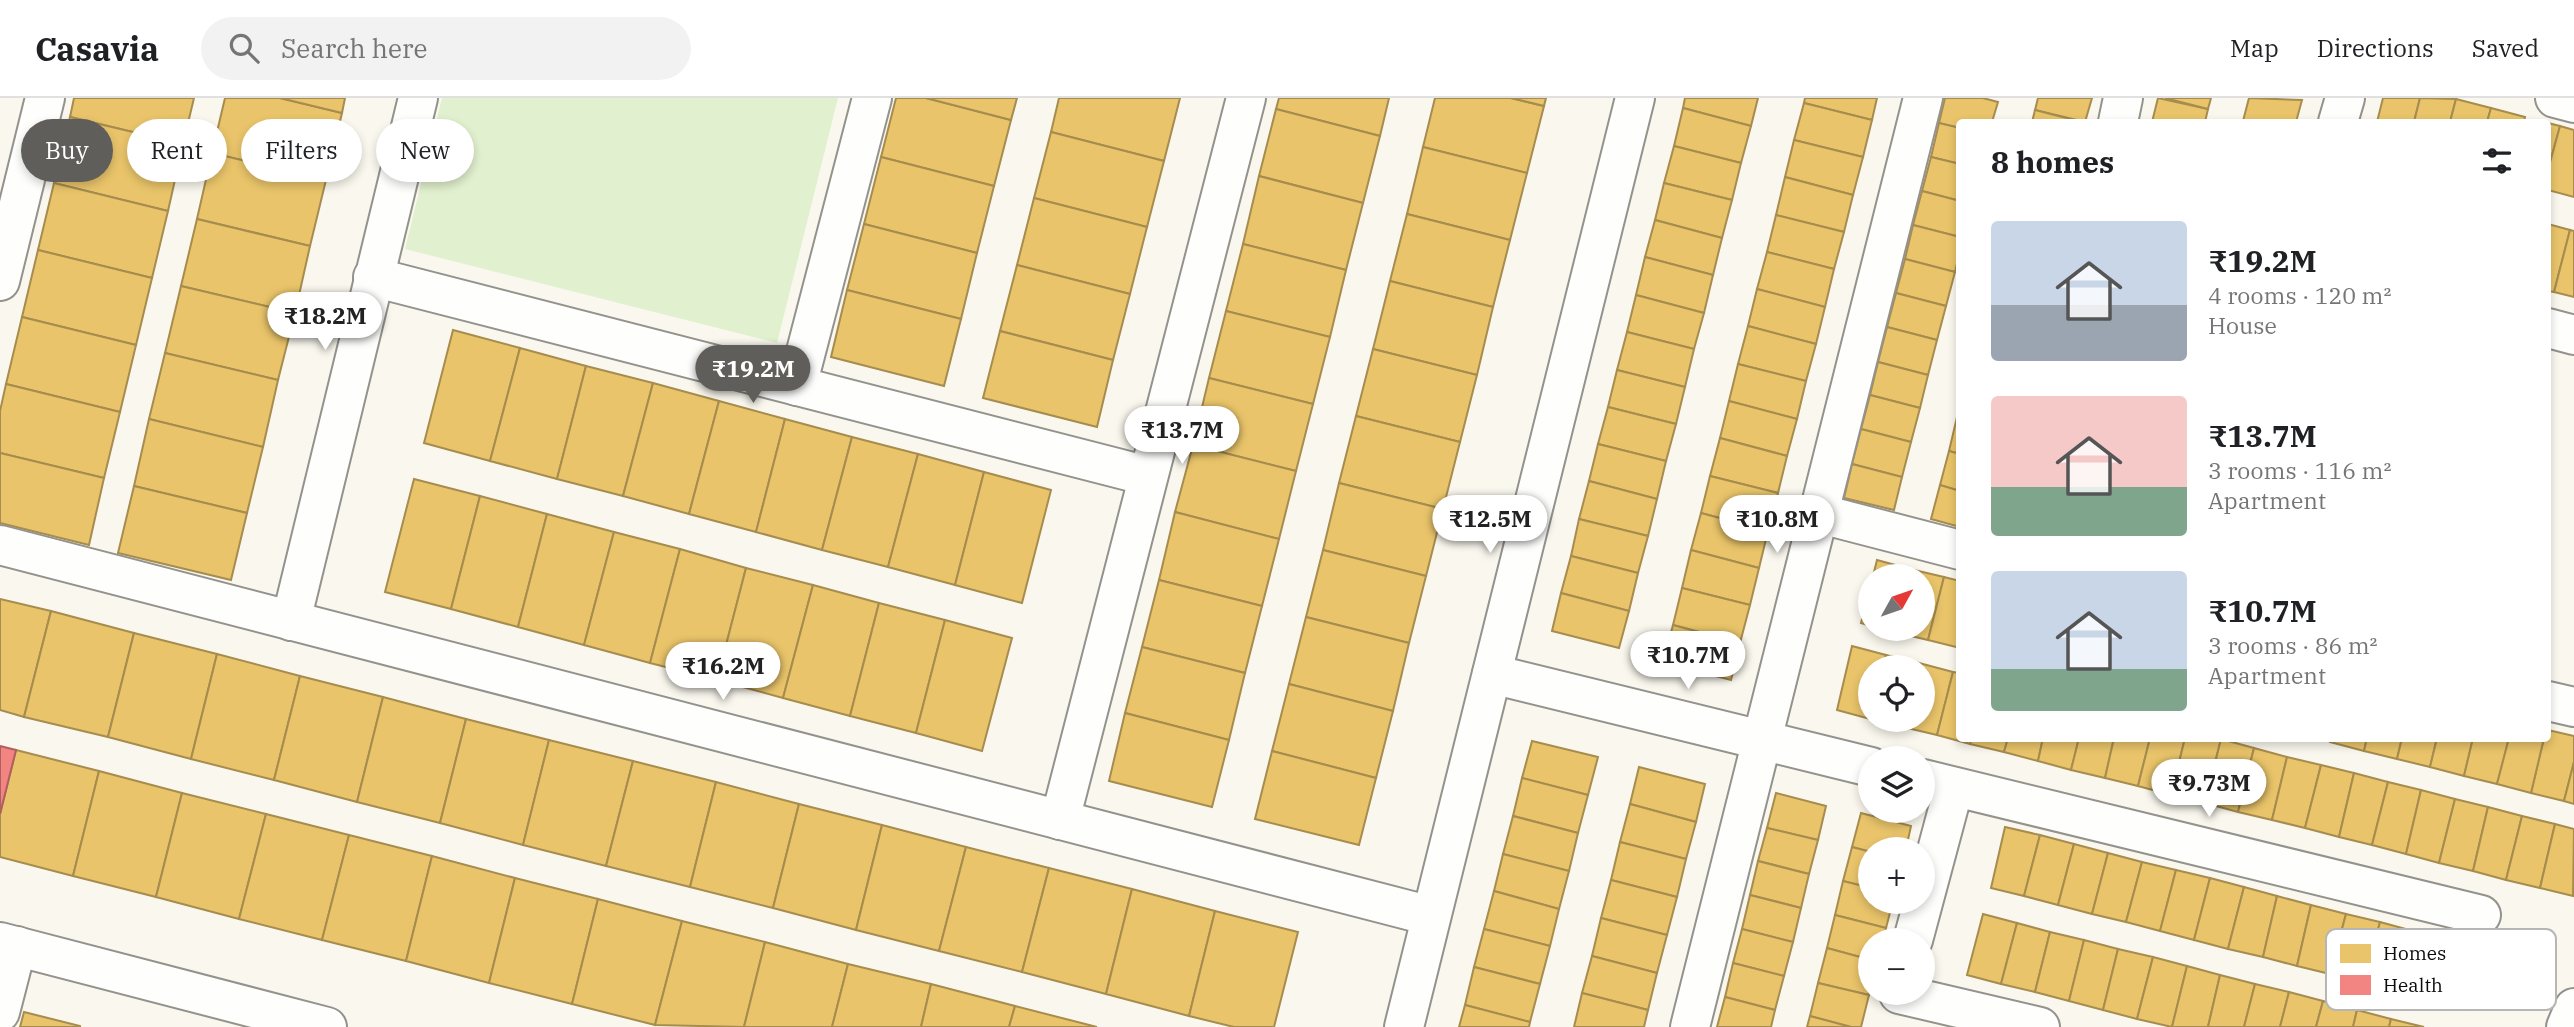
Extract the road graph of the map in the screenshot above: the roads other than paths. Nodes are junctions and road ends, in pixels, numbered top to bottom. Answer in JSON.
{"nodes":[{"id":1,"x":45,"y":98,"type":"edge"},
{"id":2,"x":418,"y":98,"type":"edge"},
{"id":3,"x":872,"y":98,"type":"edge"},
{"id":4,"x":1246,"y":98,"type":"edge"},
{"id":5,"x":1635,"y":98,"type":"edge"},
{"id":6,"x":1923,"y":98,"type":"edge"},
{"id":7,"x":2123,"y":98,"type":"edge"},
{"id":8,"x":2344,"y":98,"type":"edge"},
{"id":9,"x":2555,"y":98,"type":"edge"},
{"id":10,"x":2574,"y":103,"type":"edge"},
{"id":11,"x":2119,"y":119,"type":"edge"},
{"id":12,"x":2339,"y":119,"type":"edge"},
{"id":13,"x":373,"y":277,"type":"junction"},
{"id":14,"x":0,"y":281,"type":"edge"},
{"id":15,"x":797,"y":386,"type":"junction"},
{"id":16,"x":1148,"y":476,"type":"junction"},
{"id":17,"x":1817,"y":513,"type":"junction"},
{"id":18,"x":0,"y":545,"type":"edge"},
{"id":19,"x":1956,"y":549,"type":"edge"},
{"id":20,"x":291,"y":621,"type":"junction"},
{"id":21,"x":1492,"y":674,"type":"junction"},
{"id":22,"x":2551,"y":702,"type":"edge"},
{"id":23,"x":2574,"y":707,"type":"edge"},
{"id":24,"x":1763,"y":740,"type":"junction"},
{"id":25,"x":1858,"y":764,"type":"edge"},
{"id":26,"x":1939,"y":783,"type":"edge"},
{"id":27,"x":1060,"y":820,"type":"junction"},
{"id":28,"x":2481,"y":915,"type":"dead end"},
{"id":29,"x":1431,"y":916,"type":"junction"},
{"id":30,"x":1915,"y":928,"type":"edge"},
{"id":31,"x":9,"y":944,"type":"edge"},
{"id":32,"x":1896,"y":1005,"type":"edge"},
{"id":33,"x":2574,"y":1008,"type":"edge"},
{"id":34,"x":0,"y":1012,"type":"edge"},
{"id":35,"x":327,"y":1027,"type":"edge"},
{"id":36,"x":1404,"y":1027,"type":"edge"},
{"id":37,"x":1690,"y":1027,"type":"edge"},
{"id":38,"x":2040,"y":1027,"type":"edge"},
{"id":39,"x":2566,"y":1027,"type":"edge"}],
"edges":[{"from":1,"to":14,"type":"street"},
{"from":2,"to":13,"type":"street"},
{"from":3,"to":15,"type":"street"},
{"from":4,"to":16,"type":"street"},
{"from":5,"to":21,"type":"street"},
{"from":6,"to":17,"type":"street"},
{"from":7,"to":11,"type":"street"},
{"from":8,"to":12,"type":"street"},
{"from":9,"to":10,"type":"street"},
{"from":13,"to":15,"type":"street"},
{"from":13,"to":20,"type":"street"},
{"from":15,"to":16,"type":"street"},
{"from":16,"to":27,"type":"street"},
{"from":17,"to":19,"type":"street"},
{"from":17,"to":24,"type":"street"},
{"from":18,"to":20,"type":"street"},
{"from":20,"to":27,"type":"street"},
{"from":21,"to":24,"type":"street"},
{"from":21,"to":29,"type":"street"},
{"from":22,"to":23,"type":"street"},
{"from":24,"to":25,"type":"street"},
{"from":24,"to":37,"type":"street"},
{"from":26,"to":28,"type":"street"},
{"from":26,"to":30,"type":"street"},
{"from":27,"to":29,"type":"street"},
{"from":29,"to":36,"type":"street"},
{"from":31,"to":34,"type":"street"},
{"from":31,"to":35,"type":"street"},
{"from":32,"to":38,"type":"street"},
{"from":33,"to":39,"type":"street"}]}
